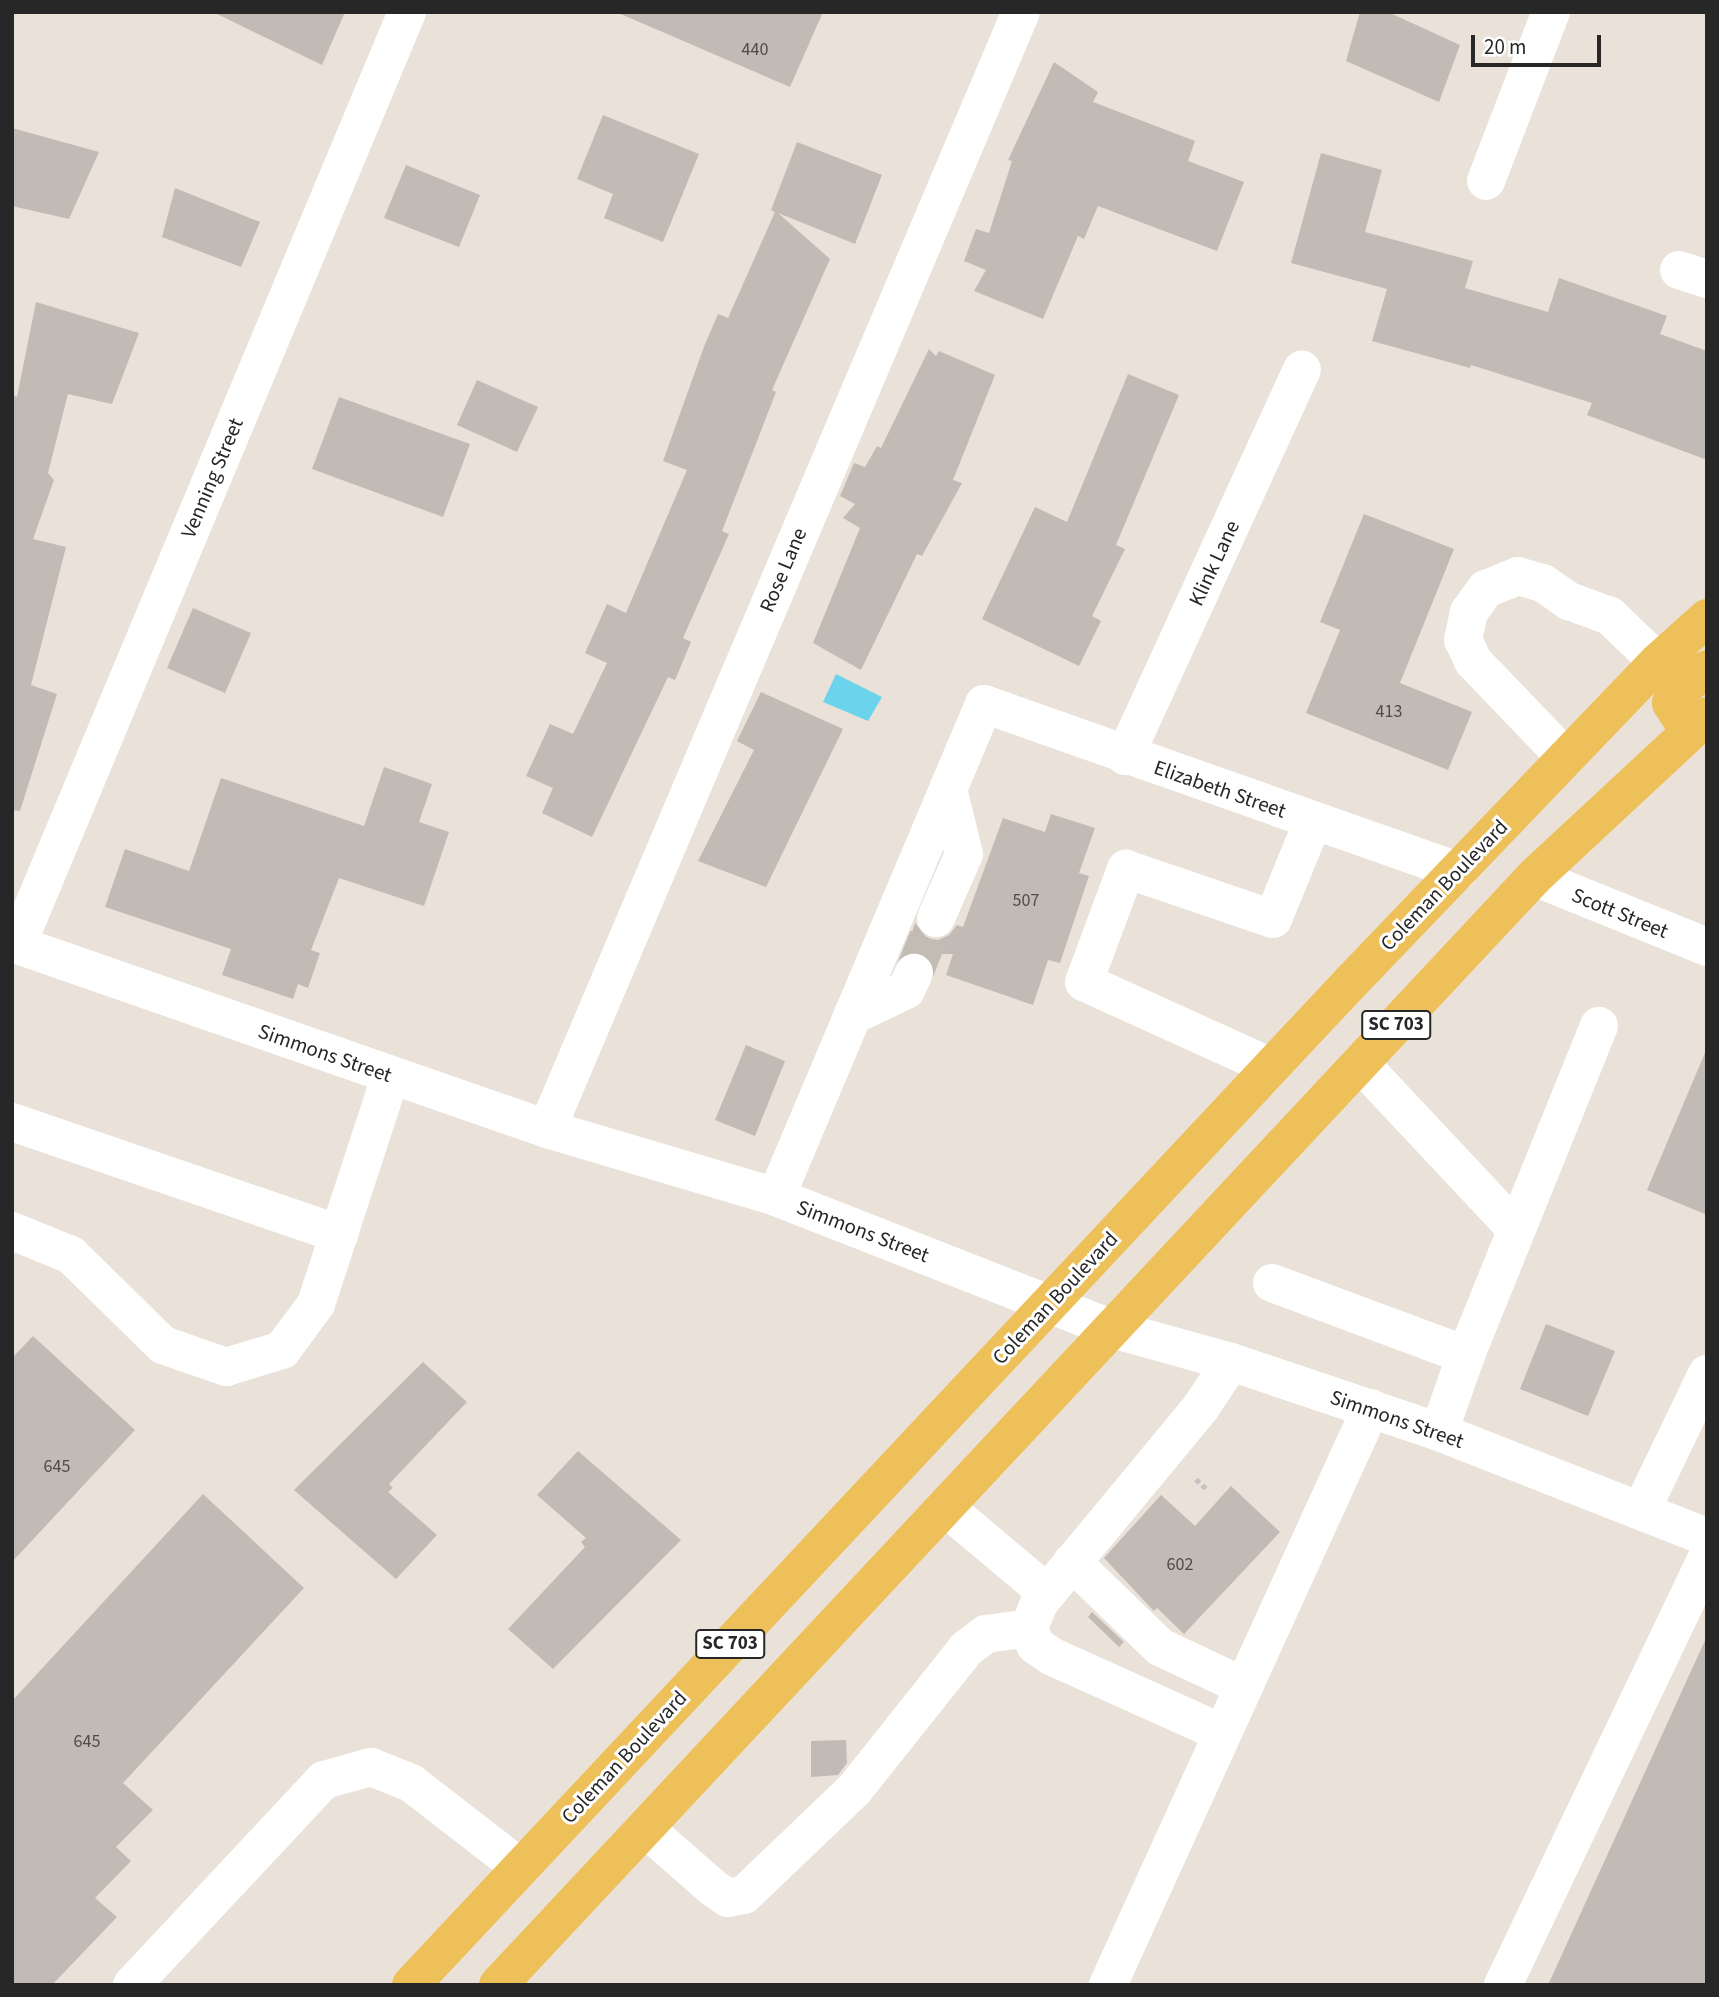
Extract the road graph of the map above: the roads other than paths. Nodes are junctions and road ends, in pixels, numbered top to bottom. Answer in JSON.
{"nodes":[{"id":1,"x":407,"y":12,"type":"edge"},
{"id":2,"x":1021,"y":12,"type":"edge"},
{"id":3,"x":1551,"y":12,"type":"edge"},
{"id":4,"x":1486,"y":181,"type":"dead end"},
{"id":5,"x":1302,"y":370,"type":"dead end"},
{"id":6,"x":1707,"y":618,"type":"edge"},
{"id":7,"x":1658,"y":662,"type":"junction"},
{"id":8,"x":1707,"y":668,"type":"edge"},
{"id":9,"x":1698,"y":723,"type":"edge"},
{"id":10,"x":1125,"y":756,"type":"junction"},
{"id":11,"x":1566,"y":758,"type":"junction"},
{"id":12,"x":948,"y":789,"type":"junction"},
{"id":13,"x":1313,"y":821,"type":"junction"},
{"id":14,"x":1458,"y":871,"type":"junction"},
{"id":15,"x":1534,"y":877,"type":"junction"},
{"id":16,"x":936,"y":918,"type":"tunnel mouth"},
{"id":17,"x":15,"y":944,"type":"edge"},
{"id":18,"x":1707,"y":947,"type":"edge"},
{"id":19,"x":914,"y":974,"type":"tunnel mouth"},
{"id":20,"x":852,"y":1016,"type":"junction"},
{"id":21,"x":1599,"y":1026,"type":"dead end"},
{"id":22,"x":1360,"y":1063,"type":"junction"},
{"id":23,"x":1270,"y":1067,"type":"junction"},
{"id":24,"x":390,"y":1077,"type":"junction"},
{"id":25,"x":12,"y":1122,"type":"edge"},
{"id":26,"x":547,"y":1129,"type":"junction"},
{"id":27,"x":776,"y":1197,"type":"junction"},
{"id":28,"x":1516,"y":1229,"type":"junction"},
{"id":29,"x":12,"y":1231,"type":"edge"},
{"id":30,"x":339,"y":1234,"type":"junction"},
{"id":31,"x":1272,"y":1283,"type":"dead end"},
{"id":32,"x":1049,"y":1304,"type":"junction"},
{"id":33,"x":1112,"y":1329,"type":"junction"},
{"id":34,"x":1466,"y":1355,"type":"junction"},
{"id":35,"x":1231,"y":1362,"type":"junction"},
{"id":36,"x":1707,"y":1374,"type":"edge"},
{"id":37,"x":1371,"y":1408,"type":"junction"},
{"id":38,"x":1439,"y":1432,"type":"junction"},
{"id":39,"x":946,"y":1507,"type":"junction"},
{"id":40,"x":1641,"y":1511,"type":"junction"},
{"id":41,"x":1707,"y":1537,"type":"edge"},
{"id":42,"x":1707,"y":1558,"type":"edge"},
{"id":43,"x":1072,"y":1562,"type":"junction"},
{"id":44,"x":1047,"y":1593,"type":"junction"},
{"id":45,"x":1029,"y":1628,"type":"junction"},
{"id":46,"x":1243,"y":1685,"type":"junction"},
{"id":47,"x":1222,"y":1732,"type":"junction"},
{"id":48,"x":645,"y":1828,"type":"junction"},
{"id":49,"x":521,"y":1868,"type":"junction"},
{"id":50,"x":132,"y":1985,"type":"edge"},
{"id":51,"x":411,"y":1985,"type":"edge"},
{"id":52,"x":498,"y":1985,"type":"edge"},
{"id":53,"x":1108,"y":1985,"type":"edge"},
{"id":54,"x":1503,"y":1985,"type":"edge"}],
"edges":[{"from":1,"to":17,"type":"street","name":"Venning Street"},
{"from":2,"to":26,"type":"street","name":"Rose Lane"},
{"from":3,"to":4,"type":"street"},
{"from":5,"to":10,"type":"street","name":"Klink Lane"},
{"from":6,"to":7,"type":"main road","name":"Coleman Boulevard","number":"SC 703"},
{"from":7,"to":11,"type":"main road","name":"Coleman Boulevard","number":"SC 703"},
{"from":7,"to":11,"type":"street"},
{"from":8,"to":9,"type":"main road"},
{"from":9,"to":15,"type":"main road","number":"SC 703"},
{"from":10,"to":12,"type":"street","name":"Elizabeth Street"},
{"from":10,"to":13,"type":"street","name":"Elizabeth Street"},
{"from":11,"to":14,"type":"main road","name":"Coleman Boulevard","number":"SC 703"},
{"from":12,"to":16,"type":"street"},
{"from":12,"to":20,"type":"street"},
{"from":13,"to":14,"type":"street","name":"Elizabeth Street"},
{"from":13,"to":23,"type":"street"},
{"from":14,"to":23,"type":"main road","name":"Coleman Boulevard","number":"SC 703"},
{"from":15,"to":18,"type":"street","name":"Scott Street"},
{"from":15,"to":22,"type":"main road","number":"SC 703"},
{"from":17,"to":24,"type":"street","name":"Simmons Street"},
{"from":19,"to":20,"type":"street"},
{"from":20,"to":27,"type":"street"},
{"from":21,"to":28,"type":"street"},
{"from":22,"to":28,"type":"street"},
{"from":22,"to":33,"type":"main road","number":"SC 703"},
{"from":23,"to":32,"type":"main road","name":"Coleman Boulevard","number":"SC 703"},
{"from":24,"to":26,"type":"street","name":"Simmons Street"},
{"from":24,"to":30,"type":"street"},
{"from":25,"to":30,"type":"street"},
{"from":26,"to":27,"type":"street","name":"Simmons Street"},
{"from":27,"to":32,"type":"street","name":"Simmons Street"},
{"from":28,"to":34,"type":"street"},
{"from":29,"to":30,"type":"street"},
{"from":31,"to":34,"type":"street"},
{"from":32,"to":33,"type":"street","name":"Simmons Street"},
{"from":32,"to":49,"type":"main road","name":"Coleman Boulevard","number":"SC 703"},
{"from":33,"to":35,"type":"street","name":"Simmons Street"},
{"from":33,"to":39,"type":"main road","number":"SC 703"},
{"from":34,"to":38,"type":"street"},
{"from":35,"to":37,"type":"street","name":"Simmons Street"},
{"from":35,"to":43,"type":"street"},
{"from":36,"to":40,"type":"street"},
{"from":37,"to":38,"type":"street","name":"Simmons Street"},
{"from":37,"to":46,"type":"street"},
{"from":38,"to":40,"type":"street","name":"Simmons Street"},
{"from":39,"to":44,"type":"street"},
{"from":39,"to":48,"type":"main road","number":"SC 703"},
{"from":40,"to":41,"type":"street","name":"Simmons Street"},
{"from":42,"to":54,"type":"street"},
{"from":43,"to":44,"type":"street"},
{"from":43,"to":46,"type":"street"},
{"from":44,"to":45,"type":"street"},
{"from":45,"to":47,"type":"street"},
{"from":45,"to":48,"type":"street"},
{"from":46,"to":47,"type":"street"},
{"from":47,"to":53,"type":"street"},
{"from":48,"to":52,"type":"main road","number":"SC 703"},
{"from":49,"to":50,"type":"street"},
{"from":49,"to":51,"type":"main road","name":"Coleman Boulevard","number":"SC 703"}]}
